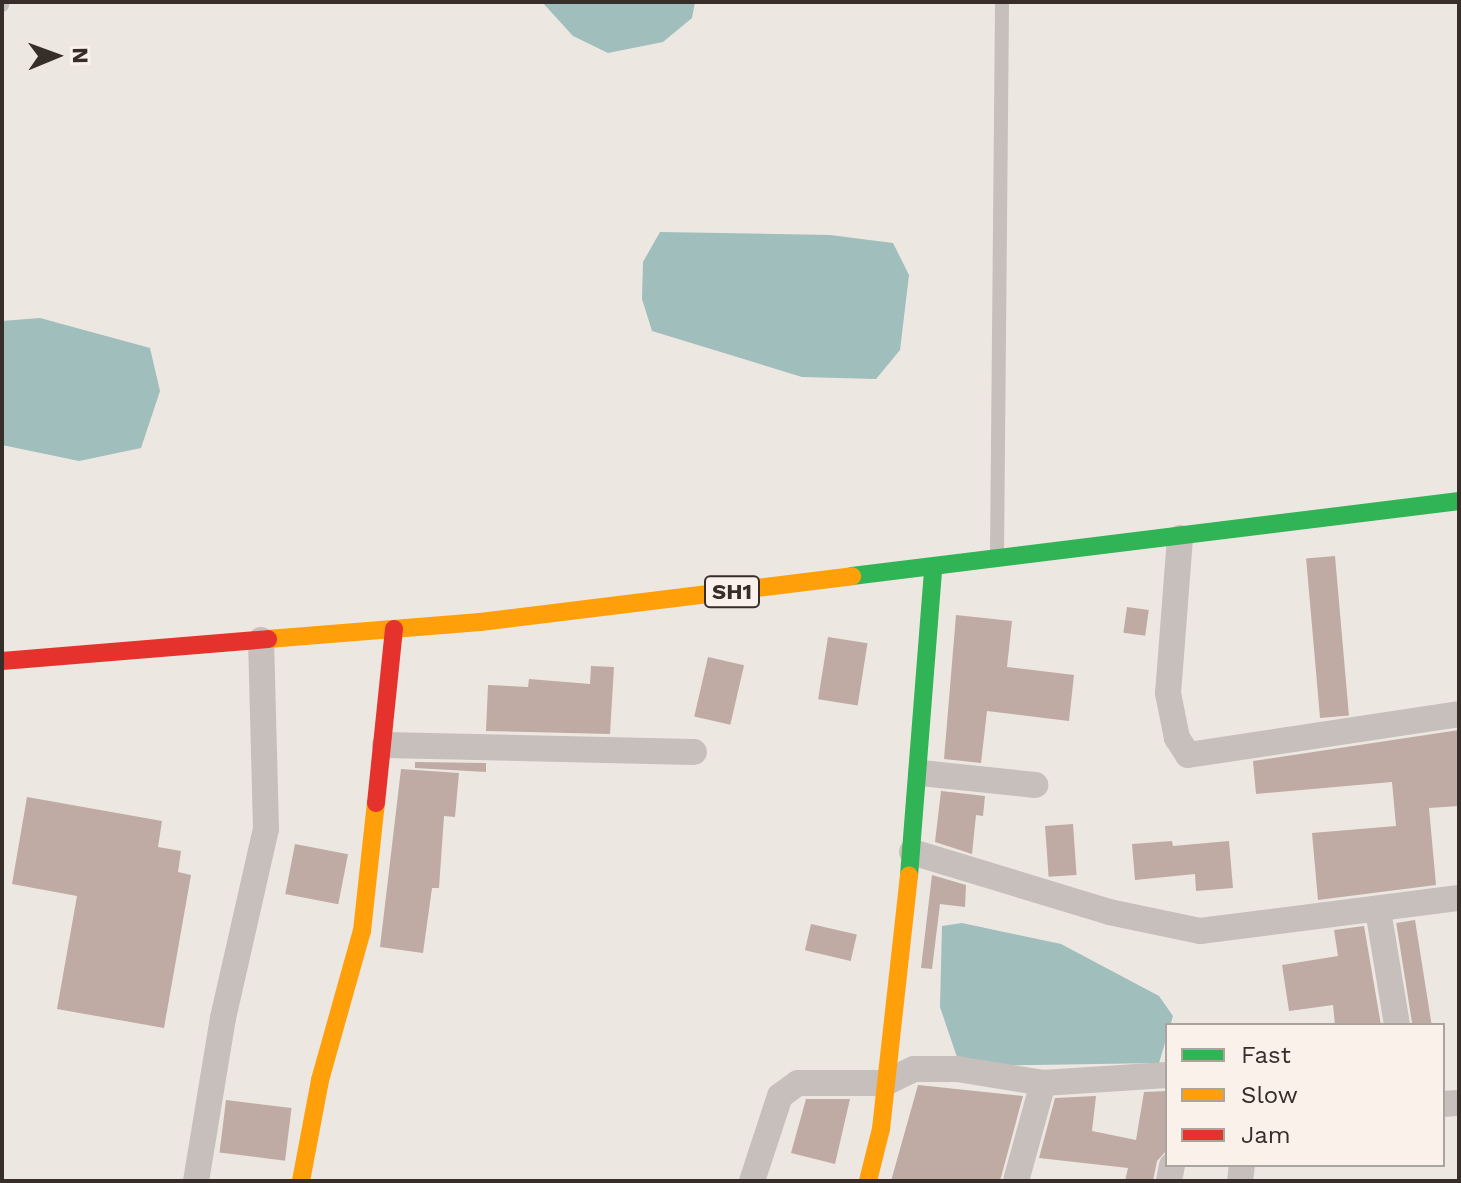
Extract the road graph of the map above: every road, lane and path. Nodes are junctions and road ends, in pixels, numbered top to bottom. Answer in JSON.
{"nodes":[{"id":1,"x":1002,"y":2,"type":"edge"},
{"id":2,"x":1459,"y":501,"type":"edge"},
{"id":3,"x":1180,"y":538,"type":"junction"},
{"id":4,"x":997,"y":556,"type":"junction"},
{"id":5,"x":933,"y":568,"type":"junction"},
{"id":6,"x":394,"y":629,"type":"junction"},
{"id":7,"x":261,"y":640,"type":"junction"},
{"id":8,"x":2,"y":661,"type":"edge"},
{"id":9,"x":1459,"y":714,"type":"edge"},
{"id":10,"x":385,"y":745,"type":"junction"},
{"id":11,"x":694,"y":752,"type":"dead end"},
{"id":12,"x":921,"y":773,"type":"junction"},
{"id":13,"x":1035,"y":785,"type":"dead end"},
{"id":14,"x":912,"y":852,"type":"junction"},
{"id":15,"x":1459,"y":898,"type":"edge"},
{"id":16,"x":1378,"y":910,"type":"junction"},
{"id":17,"x":1397,"y":1023,"type":"edge"},
{"id":18,"x":1165,"y":1075,"type":"edge"},
{"id":19,"x":885,"y":1083,"type":"junction"},
{"id":20,"x":1043,"y":1083,"type":"junction"},
{"id":21,"x":196,"y":1181,"type":"edge"},
{"id":22,"x":301,"y":1181,"type":"edge"},
{"id":23,"x":752,"y":1181,"type":"edge"},
{"id":24,"x":868,"y":1181,"type":"edge"},
{"id":25,"x":1016,"y":1181,"type":"edge"}],
"edges":[{"from":1,"to":4,"type":"lane"},
{"from":2,"to":3,"type":"main road","number":"SH1"},
{"from":3,"to":4,"type":"main road","number":"SH1"},
{"from":3,"to":9,"type":"street"},
{"from":4,"to":5,"type":"main road","number":"SH1"},
{"from":5,"to":6,"type":"main road","number":"SH1"},
{"from":5,"to":12,"type":"main road"},
{"from":6,"to":7,"type":"main road","number":"SH1"},
{"from":6,"to":10,"type":"main road"},
{"from":7,"to":8,"type":"main road","number":"SH1"},
{"from":7,"to":21,"type":"street"},
{"from":10,"to":11,"type":"street"},
{"from":10,"to":22,"type":"main road"},
{"from":12,"to":13,"type":"street"},
{"from":12,"to":14,"type":"main road"},
{"from":14,"to":16,"type":"street"},
{"from":14,"to":19,"type":"main road"},
{"from":15,"to":16,"type":"street"},
{"from":16,"to":17,"type":"street"},
{"from":18,"to":20,"type":"street"},
{"from":19,"to":20,"type":"street"},
{"from":19,"to":23,"type":"street"},
{"from":19,"to":24,"type":"main road"},
{"from":20,"to":25,"type":"street"}]}
